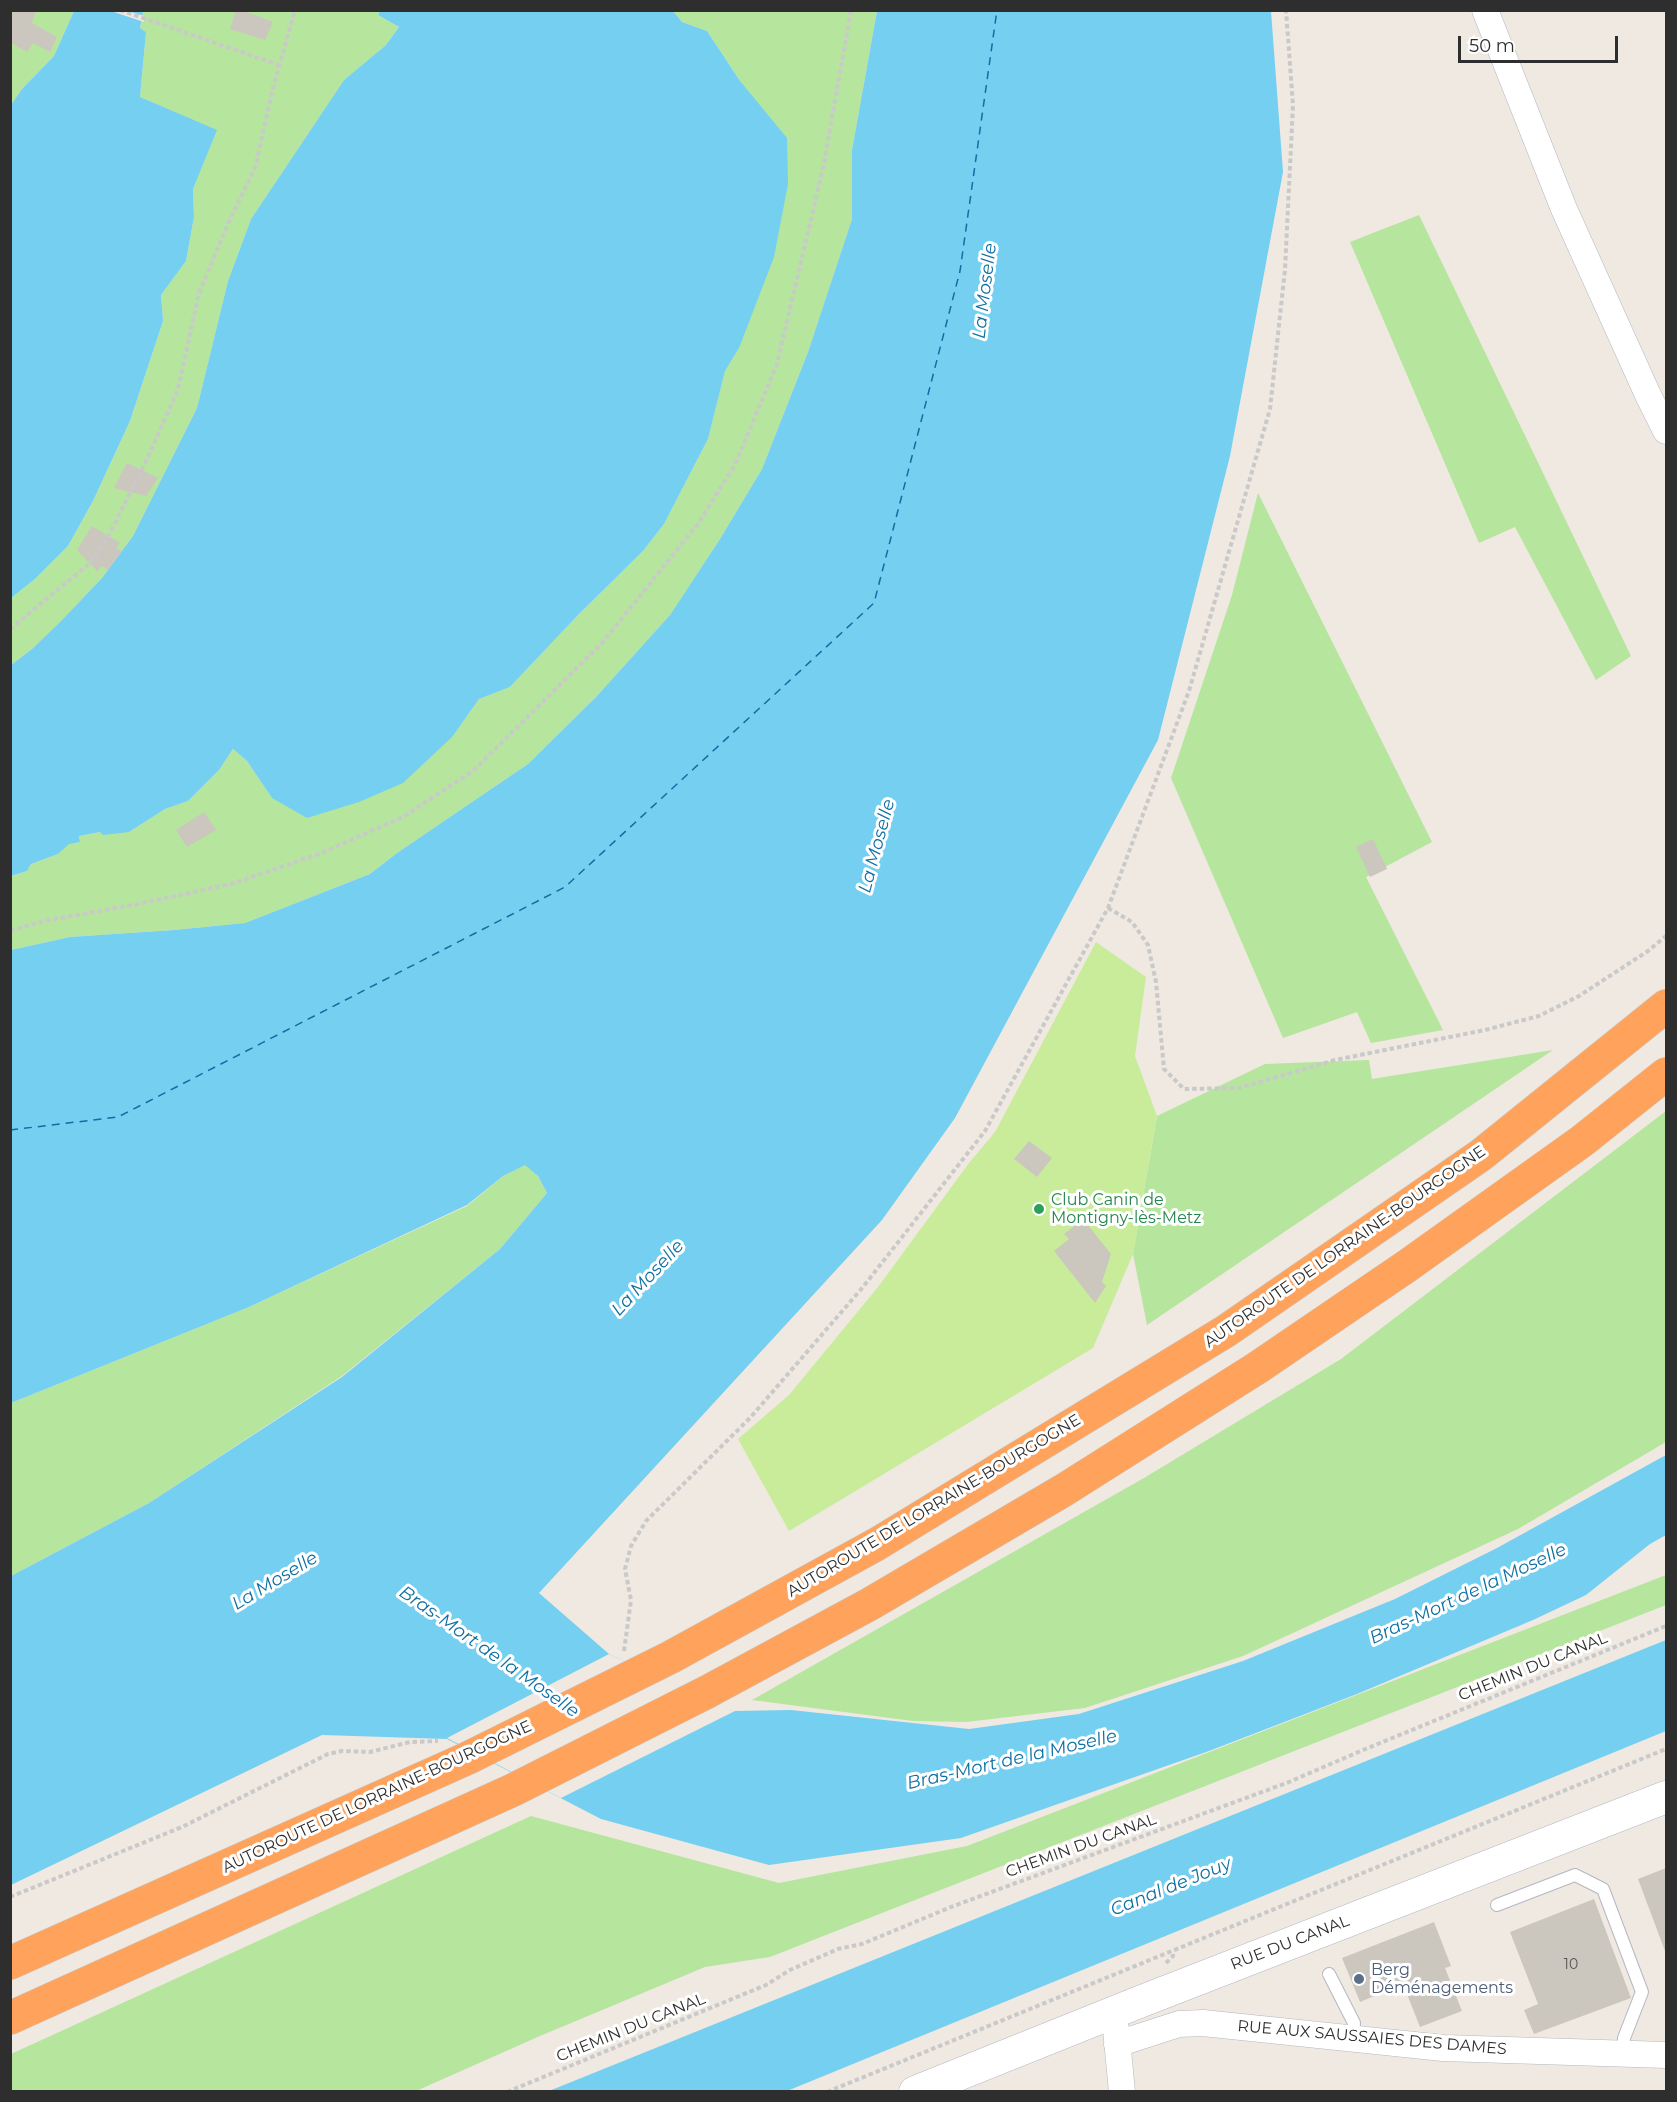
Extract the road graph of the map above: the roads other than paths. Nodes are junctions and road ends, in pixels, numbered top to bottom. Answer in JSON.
{"nodes":[{"id":1,"x":1485,"y":10,"type":"edge"},
{"id":2,"x":1666,"y":431,"type":"edge"},
{"id":3,"x":1666,"y":1006,"type":"edge"},
{"id":4,"x":1666,"y":1074,"type":"edge"},
{"id":5,"x":1666,"y":1797,"type":"edge"},
{"id":6,"x":1497,"y":1905,"type":"dead end"},
{"id":7,"x":10,"y":1963,"type":"edge"},
{"id":8,"x":1329,"y":1974,"type":"dead end"},
{"id":9,"x":1113,"y":2012,"type":"junction"},
{"id":10,"x":10,"y":2018,"type":"edge"},
{"id":11,"x":1353,"y":2039,"type":"junction"},
{"id":12,"x":1117,"y":2044,"type":"junction"},
{"id":13,"x":1623,"y":2054,"type":"junction"},
{"id":14,"x":1666,"y":2055,"type":"edge"},
{"id":15,"x":915,"y":2091,"type":"edge"},
{"id":16,"x":1122,"y":2091,"type":"edge"}],
"edges":[{"from":1,"to":2,"type":"street"},
{"from":3,"to":7,"type":"highway","name":"AUTOROUTE DE LORRAINE-BOURGOGNE"},
{"from":4,"to":10,"type":"highway"},
{"from":5,"to":9,"type":"street","name":"RUE DU CANAL"},
{"from":6,"to":13,"type":"lane"},
{"from":8,"to":11,"type":"lane"},
{"from":9,"to":12,"type":"street"},
{"from":9,"to":15,"type":"street","name":"RUE DU CANAL"},
{"from":11,"to":12,"type":"street","name":"RUE AUX SAUSSAIES DES DAMES"},
{"from":11,"to":13,"type":"street","name":"RUE AUX SAUSSAIES DES DAMES"},
{"from":12,"to":16,"type":"street"},
{"from":13,"to":14,"type":"street","name":"RUE AUX SAUSSAIES DES DAMES"}]}
